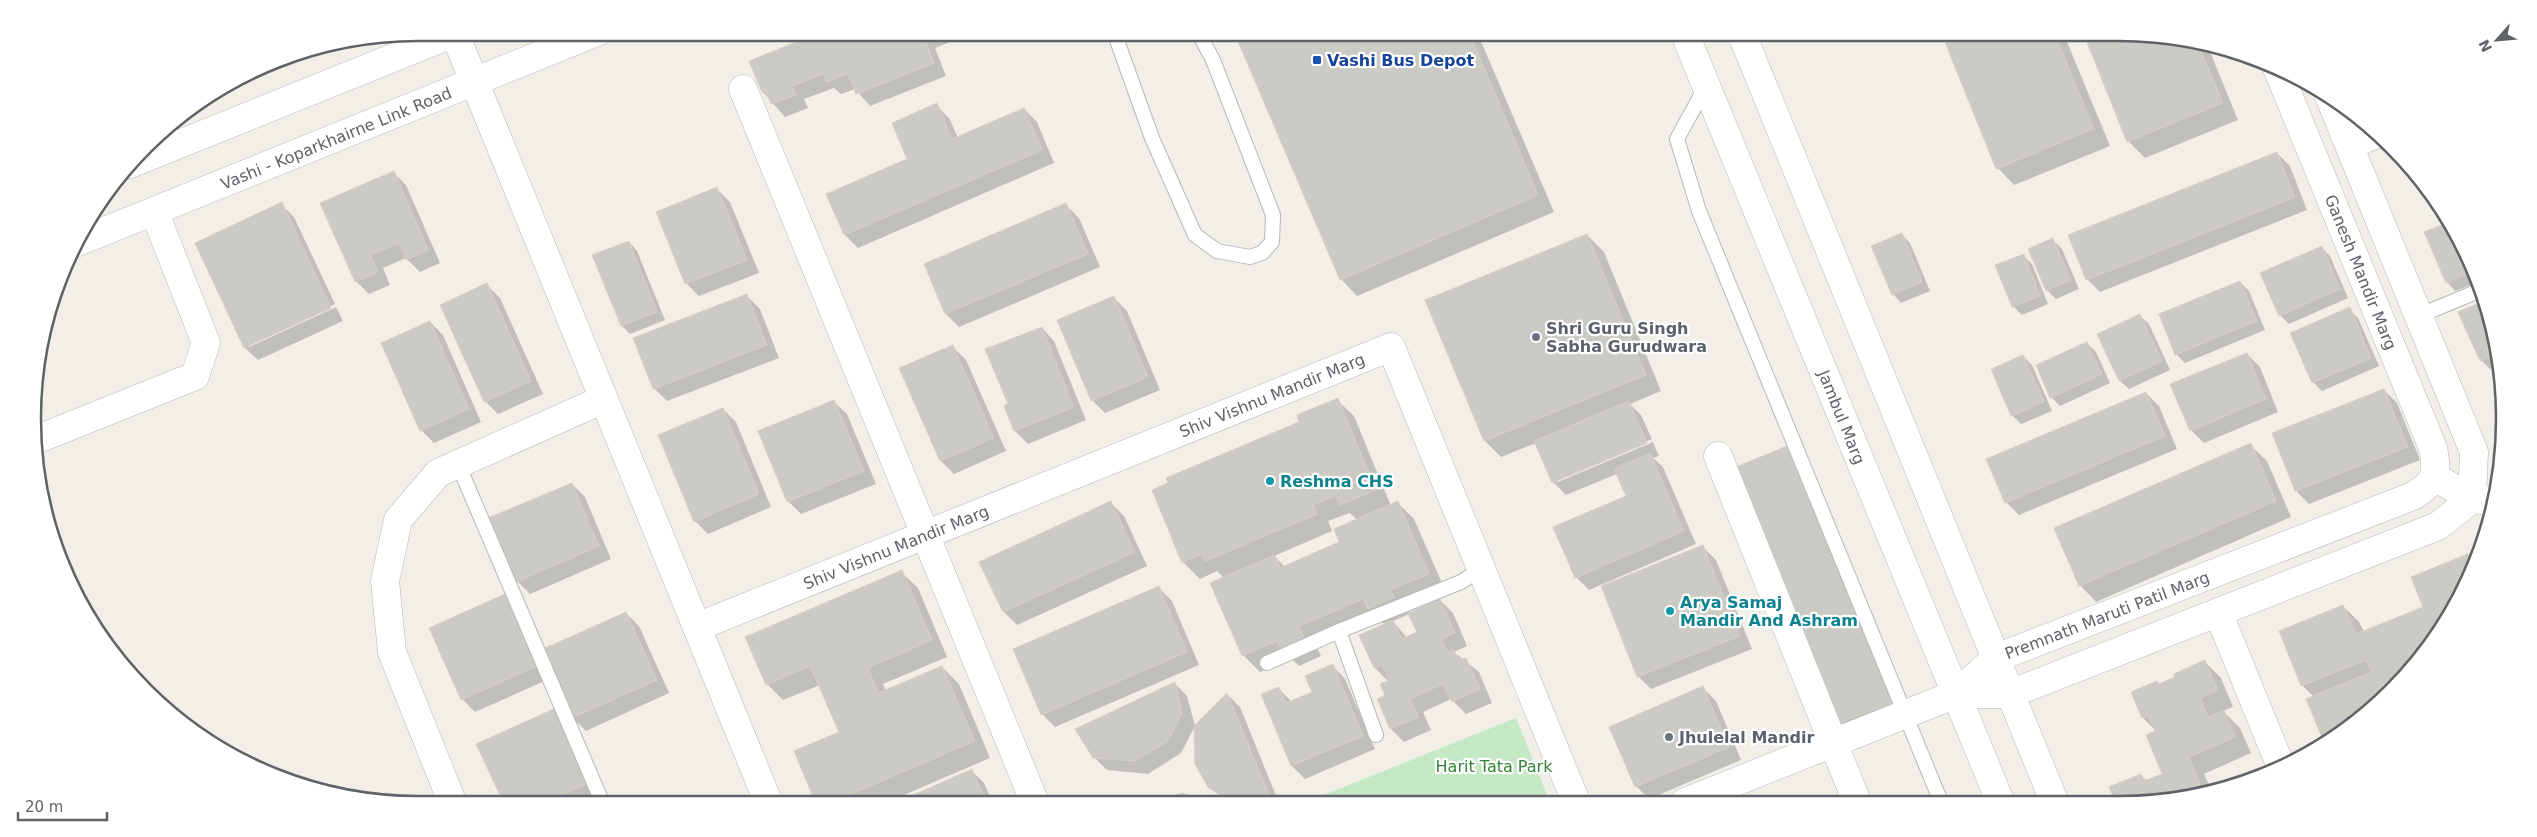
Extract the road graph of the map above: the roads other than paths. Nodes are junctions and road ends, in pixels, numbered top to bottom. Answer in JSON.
{"nodes":[{"id":1,"x":435,"y":41,"type":"edge"},
{"id":2,"x":458,"y":41,"type":"edge"},
{"id":3,"x":575,"y":41,"type":"edge"},
{"id":4,"x":1117,"y":41,"type":"edge"},
{"id":5,"x":1203,"y":41,"type":"edge"},
{"id":6,"x":1688,"y":41,"type":"edge"},
{"id":7,"x":1745,"y":41,"type":"edge"},
{"id":8,"x":2282,"y":79,"type":"edge"},
{"id":9,"x":475,"y":82,"type":"junction"},
{"id":10,"x":1706,"y":86,"type":"junction"},
{"id":11,"x":743,"y":89,"type":"dead end"},
{"id":12,"x":2326,"y":104,"type":"edge"},
{"id":13,"x":2334,"y":110,"type":"edge"},
{"id":14,"x":2299,"y":121,"type":"junction"},
{"id":15,"x":2369,"y":137,"type":"edge"},
{"id":16,"x":2349,"y":145,"type":"junction"},
{"id":17,"x":147,"y":157,"type":"edge"},
{"id":18,"x":154,"y":211,"type":"junction"},
{"id":19,"x":88,"y":238,"type":"edge"},
{"id":20,"x":2474,"y":293,"type":"edge"},
{"id":21,"x":2418,"y":316,"type":"junction"},
{"id":22,"x":604,"y":398,"type":"junction"},
{"id":23,"x":42,"y":438,"type":"edge"},
{"id":24,"x":1718,"y":456,"type":"dead end"},
{"id":25,"x":458,"y":464,"type":"junction"},
{"id":26,"x":2435,"y":477,"type":"junction"},
{"id":27,"x":2483,"y":500,"type":"edge"},
{"id":28,"x":925,"y":535,"type":"junction"},
{"id":29,"x":1481,"y":569,"type":"junction"},
{"id":30,"x":2218,"y":612,"type":"junction"},
{"id":31,"x":697,"y":627,"type":"junction"},
{"id":32,"x":1339,"y":631,"type":"junction"},
{"id":33,"x":1996,"y":658,"type":"junction"},
{"id":34,"x":1267,"y":663,"type":"dead end"},
{"id":35,"x":1956,"y":694,"type":"junction"},
{"id":36,"x":2010,"y":694,"type":"junction"},
{"id":37,"x":1905,"y":714,"type":"junction"},
{"id":38,"x":1376,"y":735,"type":"dead end"},
{"id":39,"x":1832,"y":743,"type":"junction"},
{"id":40,"x":2278,"y":760,"type":"edge"},
{"id":41,"x":451,"y":796,"type":"edge"},
{"id":42,"x":600,"y":796,"type":"edge"},
{"id":43,"x":766,"y":796,"type":"edge"},
{"id":44,"x":1032,"y":796,"type":"edge"},
{"id":45,"x":1574,"y":796,"type":"edge"},
{"id":46,"x":1700,"y":796,"type":"edge"},
{"id":47,"x":1854,"y":796,"type":"edge"},
{"id":48,"x":1939,"y":796,"type":"edge"},
{"id":49,"x":1998,"y":796,"type":"edge"},
{"id":50,"x":2052,"y":796,"type":"edge"}],
"edges":[{"from":1,"to":17,"type":"street"},
{"from":2,"to":9,"type":"street"},
{"from":3,"to":9,"type":"street","name":"Vashi - Koparkhairne Link Road"},
{"from":4,"to":5,"type":"lane"},
{"from":6,"to":10,"type":"street","name":"Jambul Marg"},
{"from":7,"to":33,"type":"street"},
{"from":8,"to":14,"type":"street","name":"Ganesh Mandir Marg"},
{"from":9,"to":18,"type":"street","name":"Vashi - Koparkhairne Link Road"},
{"from":9,"to":22,"type":"street"},
{"from":10,"to":35,"type":"street","name":"Jambul Marg"},
{"from":10,"to":37,"type":"lane"},
{"from":11,"to":28,"type":"street"},
{"from":12,"to":14,"type":"street"},
{"from":13,"to":16,"type":"street"},
{"from":14,"to":26,"type":"street","name":"Ganesh Mandir Marg"},
{"from":15,"to":16,"type":"street"},
{"from":16,"to":21,"type":"street"},
{"from":18,"to":19,"type":"street","name":"Vashi - Koparkhairne Link Road"},
{"from":18,"to":23,"type":"street"},
{"from":20,"to":21,"type":"lane"},
{"from":21,"to":27,"type":"street"},
{"from":22,"to":25,"type":"street"},
{"from":22,"to":31,"type":"street"},
{"from":24,"to":39,"type":"street"},
{"from":25,"to":41,"type":"street"},
{"from":25,"to":42,"type":"lane"},
{"from":26,"to":27,"type":"street"},
{"from":26,"to":33,"type":"street","name":"Premnath Maruti Patil Marg"},
{"from":27,"to":30,"type":"street"},
{"from":28,"to":29,"type":"street","name":"Shiv Vishnu Mandir Marg"},
{"from":28,"to":31,"type":"street","name":"Shiv Vishnu Mandir Marg"},
{"from":28,"to":44,"type":"street"},
{"from":29,"to":32,"type":"lane"},
{"from":29,"to":45,"type":"street","name":"Shiv Vishnu Mandir Marg"},
{"from":30,"to":36,"type":"street"},
{"from":30,"to":40,"type":"street"},
{"from":31,"to":43,"type":"street"},
{"from":32,"to":34,"type":"lane"},
{"from":32,"to":38,"type":"lane"},
{"from":33,"to":35,"type":"street","name":"Premnath Maruti Patil Marg"},
{"from":33,"to":36,"type":"street"},
{"from":35,"to":36,"type":"street"},
{"from":35,"to":37,"type":"street"},
{"from":35,"to":49,"type":"street","name":"Jambul Marg"},
{"from":36,"to":50,"type":"street"},
{"from":37,"to":39,"type":"street"},
{"from":37,"to":48,"type":"lane"},
{"from":39,"to":46,"type":"street"},
{"from":39,"to":47,"type":"street"}]}
